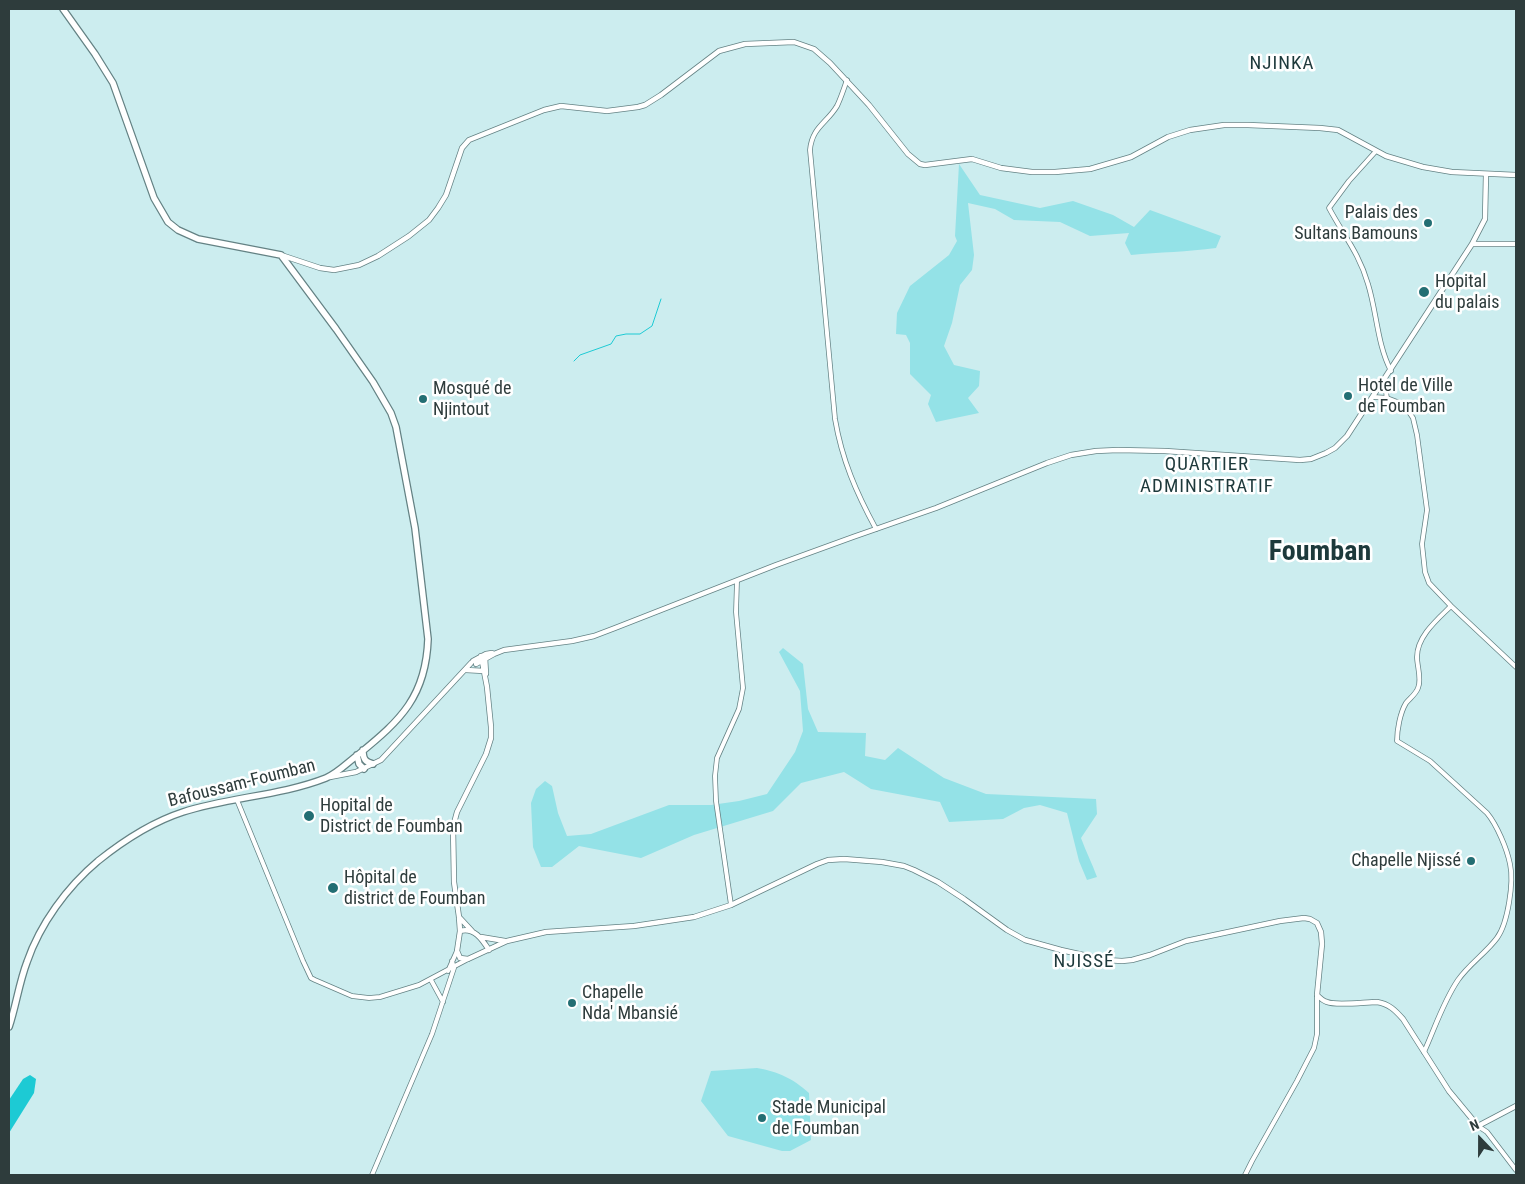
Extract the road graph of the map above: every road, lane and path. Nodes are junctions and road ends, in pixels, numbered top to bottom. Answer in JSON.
{"nodes":[{"id":1,"x":63,"y":9,"type":"edge"},
{"id":2,"x":847,"y":80,"type":"junction"},
{"id":3,"x":1376,"y":151,"type":"junction"},
{"id":4,"x":1486,"y":174,"type":"junction"},
{"id":5,"x":1516,"y":175,"type":"edge"},
{"id":6,"x":1472,"y":244,"type":"junction"},
{"id":7,"x":1516,"y":244,"type":"edge"},
{"id":8,"x":281,"y":255,"type":"junction"},
{"id":9,"x":1391,"y":371,"type":"junction"},
{"id":10,"x":1384,"y":381,"type":"junction"},
{"id":11,"x":1374,"y":397,"type":"junction"},
{"id":12,"x":1387,"y":398,"type":"junction"},
{"id":13,"x":876,"y":529,"type":"junction"},
{"id":14,"x":737,"y":581,"type":"junction"},
{"id":15,"x":1450,"y":606,"type":"junction"},
{"id":16,"x":493,"y":654,"type":"junction"},
{"id":17,"x":483,"y":658,"type":"junction"},
{"id":18,"x":473,"y":663,"type":"junction"},
{"id":19,"x":1516,"y":666,"type":"edge"},
{"id":20,"x":466,"y":670,"type":"junction"},
{"id":21,"x":486,"y":671,"type":"junction"},
{"id":22,"x":461,"y":673,"type":"junction"},
{"id":23,"x":363,"y":750,"type":"junction"},
{"id":24,"x":357,"y":755,"type":"junction"},
{"id":25,"x":374,"y":764,"type":"junction"},
{"id":26,"x":364,"y":769,"type":"junction"},
{"id":27,"x":328,"y":777,"type":"junction"},
{"id":28,"x":237,"y":800,"type":"junction"},
{"id":29,"x":731,"y":905,"type":"junction"},
{"id":30,"x":459,"y":917,"type":"junction"},
{"id":31,"x":460,"y":931,"type":"junction"},
{"id":32,"x":473,"y":932,"type":"junction"},
{"id":33,"x":481,"y":937,"type":"junction"},
{"id":34,"x":507,"y":941,"type":"junction"},
{"id":35,"x":489,"y":950,"type":"junction"},
{"id":36,"x":457,"y":951,"type":"junction"},
{"id":37,"x":468,"y":960,"type":"junction"},
{"id":38,"x":452,"y":961,"type":"junction"},
{"id":39,"x":454,"y":968,"type":"junction"},
{"id":40,"x":448,"y":971,"type":"junction"},
{"id":41,"x":431,"y":980,"type":"junction"},
{"id":42,"x":1317,"y":995,"type":"junction"},
{"id":43,"x":444,"y":1002,"type":"junction"},
{"id":44,"x":9,"y":1027,"type":"edge"},
{"id":45,"x":1424,"y":1052,"type":"junction"},
{"id":46,"x":1516,"y":1106,"type":"edge"},
{"id":47,"x":1478,"y":1126,"type":"junction"},
{"id":48,"x":1516,"y":1170,"type":"edge"},
{"id":49,"x":372,"y":1175,"type":"edge"},
{"id":50,"x":1245,"y":1175,"type":"edge"}],
"edges":[{"from":1,"to":8,"type":"highway"},
{"from":2,"to":3,"type":"main road"},
{"from":2,"to":8,"type":"main road"},
{"from":2,"to":13,"type":"street"},
{"from":3,"to":4,"type":"main road"},
{"from":3,"to":9,"type":"street"},
{"from":4,"to":5,"type":"main road"},
{"from":4,"to":6,"type":"main road"},
{"from":6,"to":7,"type":"main road"},
{"from":6,"to":9,"type":"main road"},
{"from":8,"to":23,"type":"highway","name":"Bafoussam-Foumban"},
{"from":9,"to":10,"type":"main road"},
{"from":10,"to":11,"type":"main road"},
{"from":10,"to":12,"type":"street"},
{"from":11,"to":12,"type":"street"},
{"from":11,"to":13,"type":"main road"},
{"from":12,"to":15,"type":"street"},
{"from":13,"to":14,"type":"main road"},
{"from":14,"to":16,"type":"main road"},
{"from":14,"to":29,"type":"street"},
{"from":15,"to":19,"type":"street"},
{"from":15,"to":45,"type":"street"},
{"from":16,"to":17,"type":"main road"},
{"from":16,"to":21,"type":"main road"},
{"from":17,"to":18,"type":"main road"},
{"from":17,"to":21,"type":"main road"},
{"from":18,"to":20,"type":"main road"},
{"from":18,"to":22,"type":"main road"},
{"from":20,"to":21,"type":"main road"},
{"from":20,"to":22,"type":"main road"},
{"from":21,"to":30,"type":"main road"},
{"from":22,"to":25,"type":"main road"},
{"from":23,"to":24,"type":"highway","name":"Bafoussam-Foumban"},
{"from":23,"to":25,"type":"highway"},
{"from":24,"to":26,"type":"highway"},
{"from":24,"to":27,"type":"highway","name":"Bafoussam-Foumban"},
{"from":25,"to":26,"type":"main road"},
{"from":26,"to":27,"type":"main road"},
{"from":27,"to":28,"type":"highway","name":"Bafoussam-Foumban"},
{"from":28,"to":41,"type":"street"},
{"from":28,"to":44,"type":"highway","name":"Bafoussam-Foumban"},
{"from":29,"to":34,"type":"main road"},
{"from":29,"to":42,"type":"main road"},
{"from":30,"to":31,"type":"main road"},
{"from":30,"to":32,"type":"main road"},
{"from":31,"to":32,"type":"main road"},
{"from":31,"to":36,"type":"main road"},
{"from":32,"to":33,"type":"main road"},
{"from":33,"to":34,"type":"main road"},
{"from":33,"to":35,"type":"main road"},
{"from":34,"to":35,"type":"main road"},
{"from":35,"to":37,"type":"main road"},
{"from":36,"to":37,"type":"main road"},
{"from":36,"to":38,"type":"street"},
{"from":37,"to":39,"type":"street"},
{"from":38,"to":39,"type":"street"},
{"from":38,"to":40,"type":"street"},
{"from":39,"to":40,"type":"street"},
{"from":39,"to":43,"type":"street"},
{"from":40,"to":41,"type":"street"},
{"from":41,"to":43,"type":"street"},
{"from":42,"to":45,"type":"main road"},
{"from":42,"to":50,"type":"street"},
{"from":43,"to":49,"type":"street"},
{"from":45,"to":47,"type":"main road"},
{"from":46,"to":47,"type":"main road"},
{"from":47,"to":48,"type":"street"}]}
